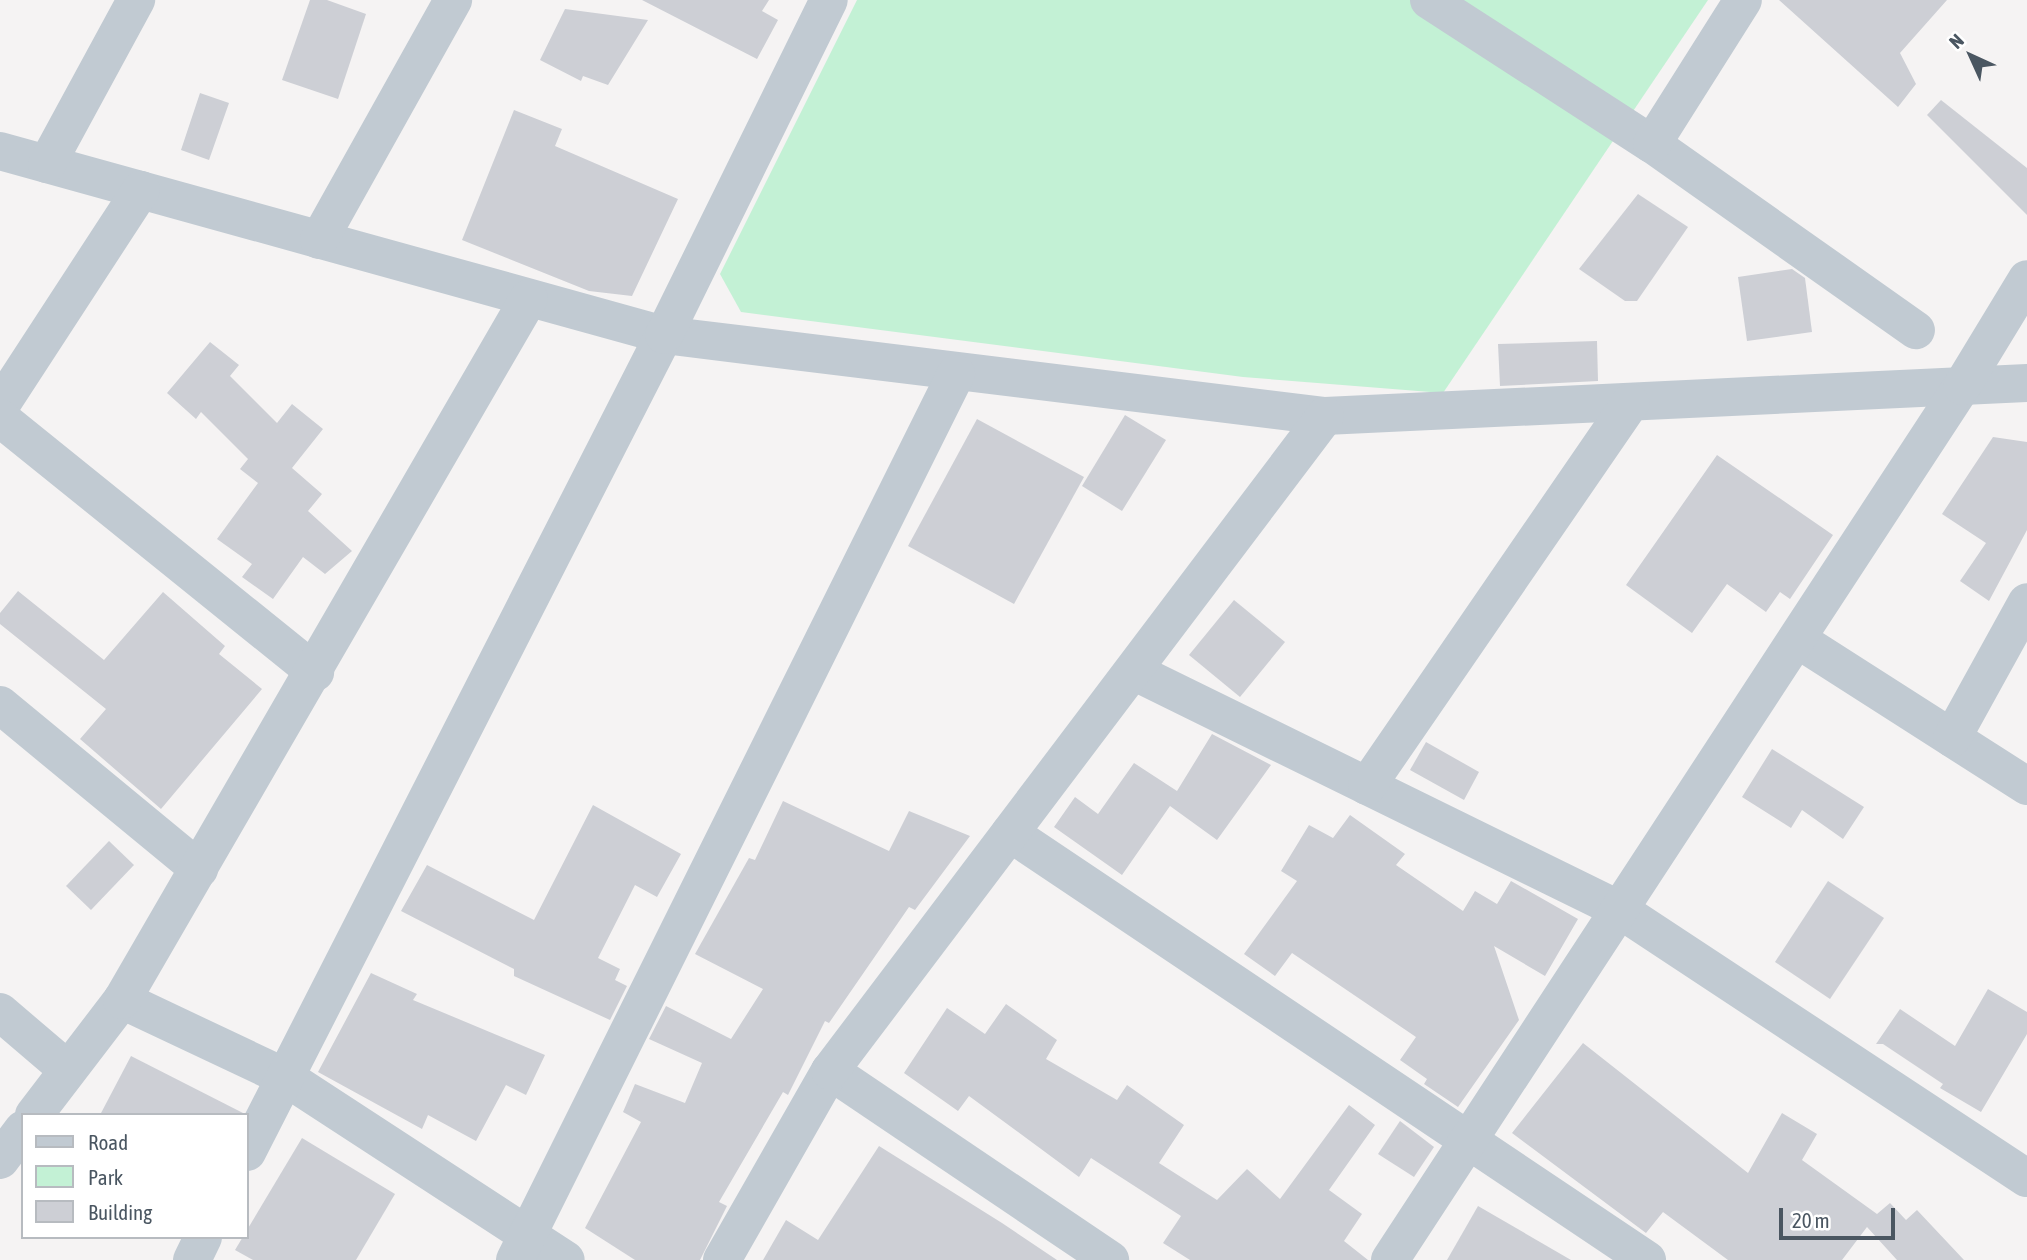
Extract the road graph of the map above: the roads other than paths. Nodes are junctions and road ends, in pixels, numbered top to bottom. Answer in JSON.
{"nodes":[{"id":1,"x":136,"y":0,"type":"edge"},
{"id":2,"x":453,"y":0,"type":"edge"},
{"id":3,"x":829,"y":0,"type":"edge"},
{"id":4,"x":1429,"y":0,"type":"edge"},
{"id":5,"x":1743,"y":0,"type":"edge"},
{"id":6,"x":1652,"y":144,"type":"junction"},
{"id":7,"x":0,"y":151,"type":"edge"},
{"id":8,"x":47,"y":164,"type":"junction"},
{"id":9,"x":141,"y":190,"type":"junction"},
{"id":10,"x":320,"y":240,"type":"junction"},
{"id":11,"x":2027,"y":279,"type":"edge"},
{"id":12,"x":529,"y":298,"type":"junction"},
{"id":13,"x":1916,"y":330,"type":"dead end"},
{"id":14,"x":664,"y":335,"type":"junction"},
{"id":15,"x":956,"y":374,"type":"junction"},
{"id":16,"x":2027,"y":383,"type":"edge"},
{"id":17,"x":1962,"y":386,"type":"junction"},
{"id":18,"x":1630,"y":403,"type":"junction"},
{"id":19,"x":0,"y":406,"type":"edge"},
{"id":20,"x":1325,"y":416,"type":"junction"},
{"id":21,"x":0,"y":418,"type":"edge"},
{"id":22,"x":2027,"y":602,"type":"edge"},
{"id":23,"x":1797,"y":639,"type":"junction"},
{"id":24,"x":1133,"y":671,"type":"junction"},
{"id":25,"x":315,"y":673,"type":"junction"},
{"id":26,"x":0,"y":705,"type":"edge"},
{"id":27,"x":1952,"y":738,"type":"junction"},
{"id":28,"x":1367,"y":786,"type":"junction"},
{"id":29,"x":2027,"y":786,"type":"edge"},
{"id":30,"x":1010,"y":833,"type":"junction"},
{"id":31,"x":199,"y":869,"type":"junction"},
{"id":32,"x":1620,"y":910,"type":"junction"},
{"id":33,"x":122,"y":1000,"type":"junction"},
{"id":34,"x":0,"y":1012,"type":"edge"},
{"id":35,"x":68,"y":1070,"type":"junction"},
{"id":36,"x":830,"y":1071,"type":"junction"},
{"id":37,"x":285,"y":1077,"type":"junction"},
{"id":38,"x":36,"y":1113,"type":"edge"},
{"id":39,"x":21,"y":1133,"type":"edge"},
{"id":40,"x":1468,"y":1140,"type":"junction"},
{"id":41,"x":248,"y":1150,"type":"edge"},
{"id":42,"x":0,"y":1160,"type":"edge"},
{"id":43,"x":2027,"y":1178,"type":"edge"},
{"id":44,"x":202,"y":1239,"type":"edge"},
{"id":45,"x":522,"y":1246,"type":"edge"},
{"id":46,"x":192,"y":1260,"type":"edge"},
{"id":47,"x":566,"y":1260,"type":"edge"},
{"id":48,"x":722,"y":1260,"type":"edge"},
{"id":49,"x":1110,"y":1260,"type":"edge"},
{"id":50,"x":1390,"y":1260,"type":"edge"},
{"id":51,"x":1647,"y":1260,"type":"edge"}],
"edges":[{"from":1,"to":8,"type":"street"},
{"from":2,"to":10,"type":"street"},
{"from":3,"to":14,"type":"street"},
{"from":4,"to":6,"type":"street"},
{"from":5,"to":6,"type":"street"},
{"from":6,"to":13,"type":"street"},
{"from":7,"to":8,"type":"street"},
{"from":8,"to":9,"type":"street"},
{"from":9,"to":10,"type":"street"},
{"from":9,"to":19,"type":"street"},
{"from":10,"to":12,"type":"street"},
{"from":11,"to":17,"type":"street"},
{"from":12,"to":14,"type":"street"},
{"from":12,"to":25,"type":"street"},
{"from":14,"to":15,"type":"street"},
{"from":14,"to":37,"type":"street"},
{"from":15,"to":20,"type":"street"},
{"from":15,"to":45,"type":"street"},
{"from":16,"to":17,"type":"street"},
{"from":17,"to":18,"type":"street"},
{"from":17,"to":23,"type":"street"},
{"from":18,"to":20,"type":"street"},
{"from":18,"to":28,"type":"street"},
{"from":20,"to":24,"type":"street"},
{"from":21,"to":25,"type":"street"},
{"from":22,"to":27,"type":"street"},
{"from":23,"to":27,"type":"street"},
{"from":23,"to":32,"type":"street"},
{"from":24,"to":28,"type":"street"},
{"from":24,"to":30,"type":"street"},
{"from":25,"to":31,"type":"street"},
{"from":26,"to":31,"type":"street"},
{"from":27,"to":29,"type":"street"},
{"from":28,"to":32,"type":"street"},
{"from":30,"to":36,"type":"street"},
{"from":30,"to":40,"type":"street"},
{"from":31,"to":33,"type":"street"},
{"from":32,"to":40,"type":"street"},
{"from":32,"to":43,"type":"street"},
{"from":33,"to":35,"type":"street"},
{"from":33,"to":37,"type":"street"},
{"from":34,"to":35,"type":"street"},
{"from":35,"to":38,"type":"street"},
{"from":36,"to":48,"type":"street"},
{"from":36,"to":49,"type":"street"},
{"from":37,"to":41,"type":"street"},
{"from":37,"to":45,"type":"street"},
{"from":39,"to":42,"type":"street"},
{"from":40,"to":50,"type":"street"},
{"from":40,"to":51,"type":"street"},
{"from":44,"to":46,"type":"street"},
{"from":45,"to":47,"type":"street"}]}
